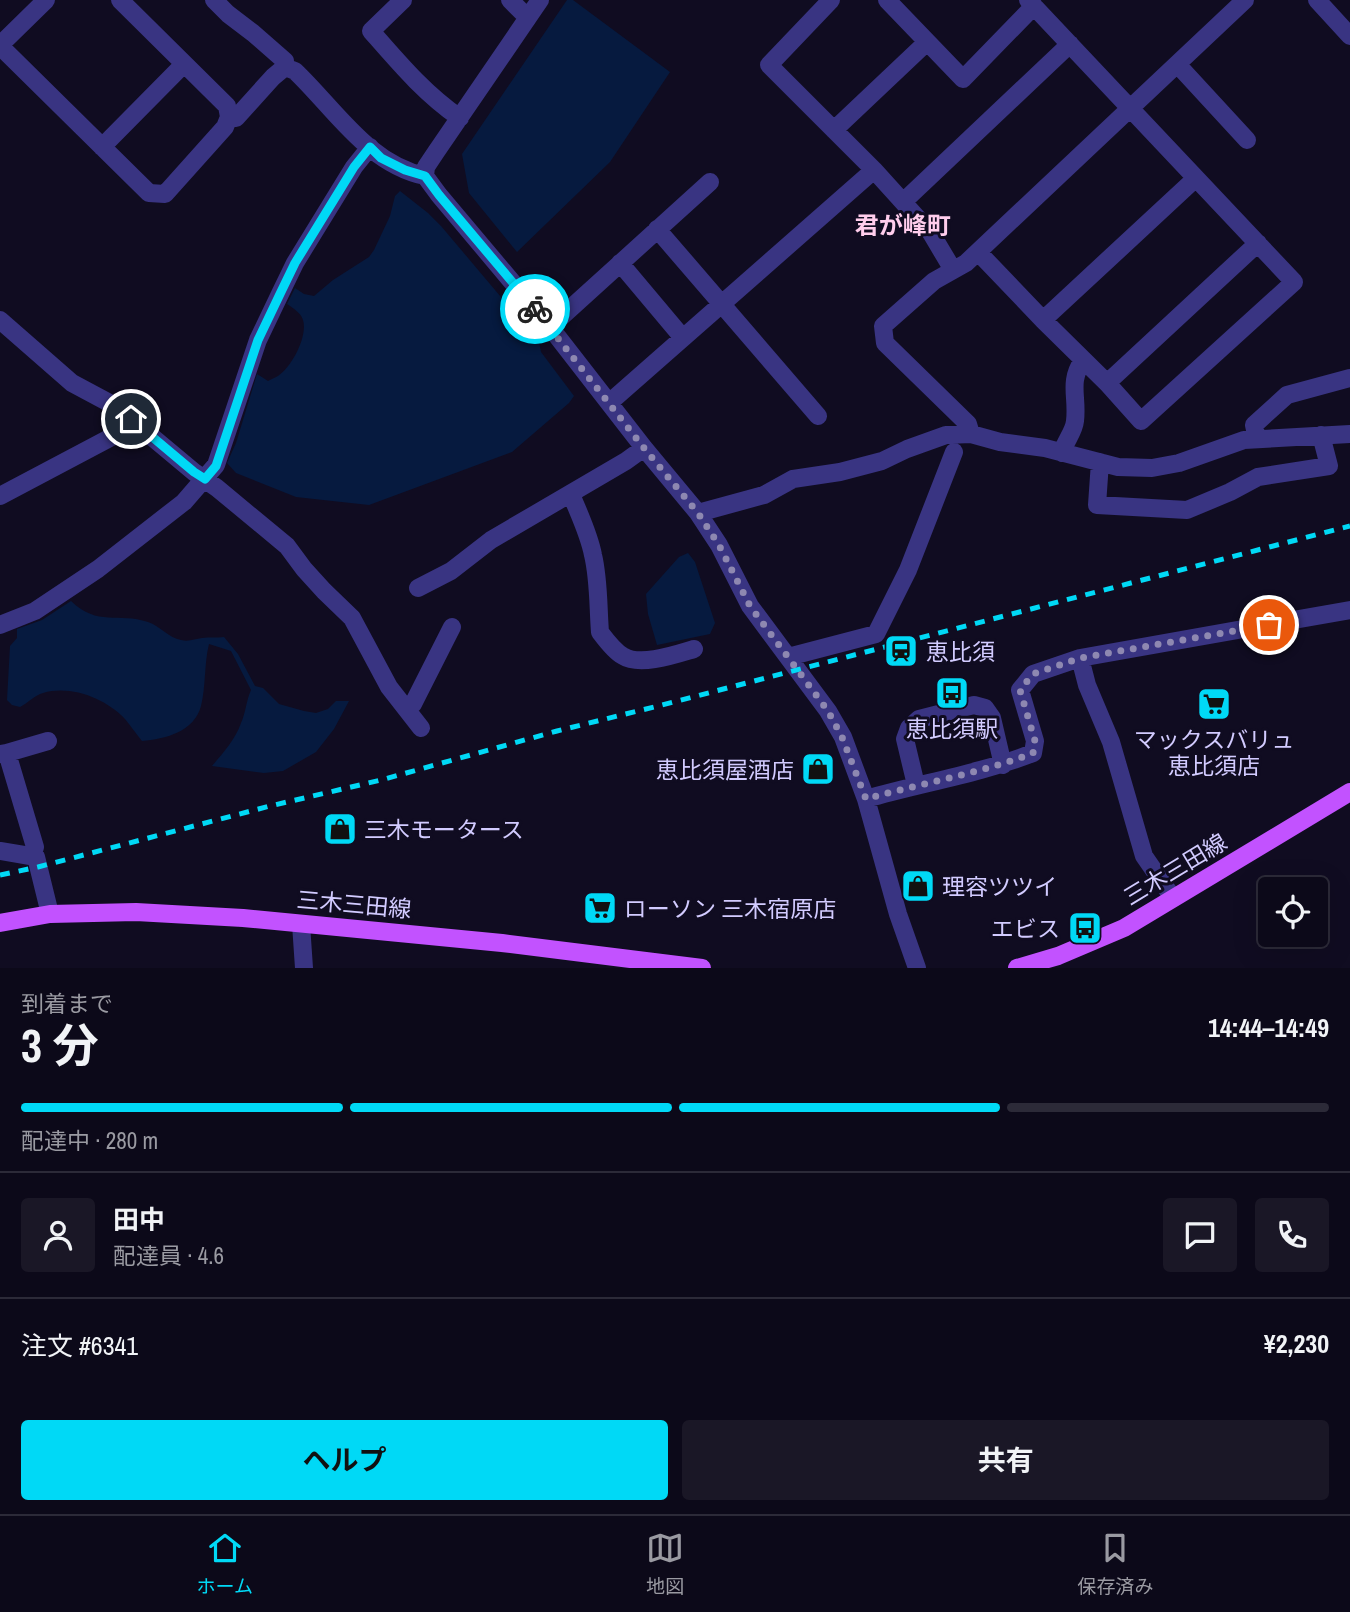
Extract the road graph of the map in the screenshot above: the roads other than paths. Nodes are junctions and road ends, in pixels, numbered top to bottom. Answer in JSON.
{"nodes":[{"id":1,"x":46,"y":0,"type":"edge"},
{"id":2,"x":120,"y":0,"type":"edge"},
{"id":3,"x":214,"y":0,"type":"edge"},
{"id":4,"x":403,"y":0,"type":"edge"},
{"id":5,"x":510,"y":0,"type":"edge"},
{"id":6,"x":540,"y":0,"type":"edge"},
{"id":7,"x":831,"y":0,"type":"edge"},
{"id":8,"x":887,"y":0,"type":"edge"},
{"id":9,"x":1245,"y":0,"type":"edge"},
{"id":10,"x":1317,"y":0,"type":"edge"},
{"id":11,"x":1031,"y":3,"type":"edge"},
{"id":12,"x":528,"y":18,"type":"junction"},
{"id":13,"x":1350,"y":36,"type":"edge"},
{"id":14,"x":927,"y":42,"type":"junction"},
{"id":15,"x":1070,"y":44,"type":"junction"},
{"id":16,"x":0,"y":46,"type":"edge"},
{"id":17,"x":184,"y":64,"type":"junction"},
{"id":18,"x":1177,"y":64,"type":"junction"},
{"id":19,"x":285,"y":67,"type":"junction"},
{"id":20,"x":1130,"y":108,"type":"junction"},
{"id":21,"x":229,"y":117,"type":"junction"},
{"id":22,"x":460,"y":118,"type":"junction"},
{"id":23,"x":834,"y":130,"type":"junction"},
{"id":24,"x":1247,"y":140,"type":"dead end"},
{"id":25,"x":102,"y":147,"type":"junction"},
{"id":26,"x":370,"y":147,"type":"junction"},
{"id":27,"x":874,"y":170,"type":"junction"},
{"id":28,"x":425,"y":176,"type":"junction"},
{"id":29,"x":1196,"y":178,"type":"junction"},
{"id":30,"x":710,"y":183,"type":"dead end"},
{"id":31,"x":903,"y":202,"type":"junction"},
{"id":32,"x":657,"y":229,"type":"junction"},
{"id":33,"x":1258,"y":243,"type":"junction"},
{"id":34,"x":978,"y":252,"type":"junction"},
{"id":35,"x":620,"y":262,"type":"junction"},
{"id":36,"x":953,"y":270,"type":"junction"},
{"id":37,"x":721,"y":304,"type":"junction"},
{"id":38,"x":1043,"y":320,"type":"junction"},
{"id":39,"x":550,"y":327,"type":"junction"},
{"id":40,"x":3,"y":328,"type":"edge"},
{"id":41,"x":683,"y":338,"type":"junction"},
{"id":42,"x":1083,"y":360,"type":"junction"},
{"id":43,"x":1350,"y":378,"type":"edge"},
{"id":44,"x":1107,"y":383,"type":"junction"},
{"id":45,"x":609,"y":403,"type":"junction"},
{"id":46,"x":818,"y":416,"type":"dead end"},
{"id":47,"x":131,"y":419,"type":"junction"},
{"id":48,"x":971,"y":434,"type":"junction"},
{"id":49,"x":1350,"y":434,"type":"edge"},
{"id":50,"x":1321,"y":435,"type":"junction"},
{"id":51,"x":1257,"y":439,"type":"junction"},
{"id":52,"x":644,"y":448,"type":"junction"},
{"id":53,"x":954,"y":452,"type":"dead end"},
{"id":54,"x":1062,"y":453,"type":"junction"},
{"id":55,"x":1100,"y":462,"type":"junction"},
{"id":56,"x":205,"y":479,"type":"junction"},
{"id":57,"x":571,"y":494,"type":"junction"},
{"id":58,"x":0,"y":496,"type":"edge"},
{"id":59,"x":698,"y":513,"type":"junction"},
{"id":60,"x":418,"y":588,"type":"dead end"},
{"id":61,"x":1350,"y":610,"type":"edge"},
{"id":62,"x":0,"y":625,"type":"edge"},
{"id":63,"x":452,"y":627,"type":"dead end"},
{"id":64,"x":694,"y":649,"type":"dead end"},
{"id":65,"x":788,"y":657,"type":"junction"},
{"id":66,"x":1080,"y":658,"type":"junction"},
{"id":67,"x":407,"y":710,"type":"junction"},
{"id":68,"x":421,"y":728,"type":"dead end"},
{"id":69,"x":48,"y":741,"type":"dead end"},
{"id":70,"x":4,"y":754,"type":"edge"},
{"id":71,"x":1003,"y":765,"type":"junction"},
{"id":72,"x":916,"y":786,"type":"junction"},
{"id":73,"x":1350,"y":792,"type":"edge"},
{"id":74,"x":866,"y":799,"type":"junction"},
{"id":75,"x":0,"y":851,"type":"edge"},
{"id":76,"x":32,"y":857,"type":"junction"},
{"id":77,"x":1173,"y":898,"type":"junction"},
{"id":78,"x":50,"y":915,"type":"junction"},
{"id":79,"x":0,"y":923,"type":"edge"},
{"id":80,"x":301,"y":925,"type":"junction"},
{"id":81,"x":304,"y":968,"type":"edge"},
{"id":82,"x":702,"y":968,"type":"edge"},
{"id":83,"x":917,"y":968,"type":"edge"},
{"id":84,"x":1017,"y":968,"type":"edge"}],
"edges":[{"from":1,"to":16,"type":"street"},
{"from":2,"to":17,"type":"street"},
{"from":3,"to":19,"type":"street"},
{"from":4,"to":22,"type":"street"},
{"from":5,"to":12,"type":"street"},
{"from":6,"to":12,"type":"street"},
{"from":7,"to":23,"type":"street"},
{"from":8,"to":14,"type":"street"},
{"from":9,"to":18,"type":"street"},
{"from":10,"to":13,"type":"street"},
{"from":11,"to":14,"type":"street"},
{"from":11,"to":15,"type":"street"},
{"from":12,"to":22,"type":"street"},
{"from":14,"to":23,"type":"street"},
{"from":15,"to":20,"type":"street"},
{"from":15,"to":31,"type":"street"},
{"from":16,"to":25,"type":"street"},
{"from":17,"to":21,"type":"street"},
{"from":17,"to":25,"type":"street"},
{"from":18,"to":20,"type":"street"},
{"from":18,"to":24,"type":"street"},
{"from":19,"to":21,"type":"street"},
{"from":19,"to":26,"type":"street"},
{"from":20,"to":29,"type":"street"},
{"from":20,"to":34,"type":"street"},
{"from":21,"to":25,"type":"street"},
{"from":22,"to":28,"type":"street"},
{"from":23,"to":27,"type":"street"},
{"from":26,"to":28,"type":"street"},
{"from":26,"to":56,"type":"street"},
{"from":27,"to":31,"type":"street"},
{"from":27,"to":37,"type":"street"},
{"from":28,"to":39,"type":"street"},
{"from":29,"to":33,"type":"street"},
{"from":29,"to":38,"type":"street"},
{"from":30,"to":32,"type":"street"},
{"from":31,"to":36,"type":"street"},
{"from":32,"to":35,"type":"street"},
{"from":32,"to":37,"type":"street"},
{"from":33,"to":44,"type":"street"},
{"from":33,"to":44,"type":"street"},
{"from":34,"to":36,"type":"street"},
{"from":34,"to":38,"type":"street"},
{"from":35,"to":39,"type":"street"},
{"from":35,"to":41,"type":"street"},
{"from":36,"to":48,"type":"street"},
{"from":37,"to":41,"type":"street"},
{"from":37,"to":46,"type":"street"},
{"from":38,"to":42,"type":"street"},
{"from":39,"to":45,"type":"street"},
{"from":40,"to":47,"type":"street"},
{"from":41,"to":45,"type":"street"},
{"from":42,"to":44,"type":"street"},
{"from":42,"to":54,"type":"street"},
{"from":43,"to":51,"type":"street"},
{"from":45,"to":52,"type":"street"},
{"from":47,"to":56,"type":"street"},
{"from":47,"to":58,"type":"street"},
{"from":48,"to":54,"type":"street"},
{"from":48,"to":59,"type":"street"},
{"from":49,"to":50,"type":"street"},
{"from":50,"to":51,"type":"street"},
{"from":50,"to":55,"type":"street"},
{"from":51,"to":55,"type":"street"},
{"from":52,"to":57,"type":"street"},
{"from":52,"to":59,"type":"street"},
{"from":53,"to":65,"type":"street"},
{"from":54,"to":55,"type":"street"},
{"from":56,"to":62,"type":"street"},
{"from":56,"to":67,"type":"street"},
{"from":57,"to":60,"type":"street"},
{"from":57,"to":64,"type":"street"},
{"from":59,"to":65,"type":"street"},
{"from":61,"to":66,"type":"street"},
{"from":63,"to":67,"type":"street"},
{"from":65,"to":74,"type":"street"},
{"from":66,"to":71,"type":"street"},
{"from":66,"to":77,"type":"street"},
{"from":67,"to":68,"type":"street"},
{"from":69,"to":70,"type":"street"},
{"from":70,"to":76,"type":"street"},
{"from":71,"to":72,"type":"street"},
{"from":71,"to":72,"type":"street"},
{"from":72,"to":74,"type":"street"},
{"from":73,"to":77,"type":"main road","name":"三木三田線"},
{"from":74,"to":83,"type":"street"},
{"from":75,"to":76,"type":"street"},
{"from":76,"to":78,"type":"street"},
{"from":77,"to":84,"type":"main road","name":"三木三田線"},
{"from":78,"to":79,"type":"main road","name":"三木三田線"},
{"from":78,"to":80,"type":"main road","name":"三木三田線"},
{"from":80,"to":81,"type":"street"},
{"from":80,"to":82,"type":"main road","name":"三木三田線"}]}
